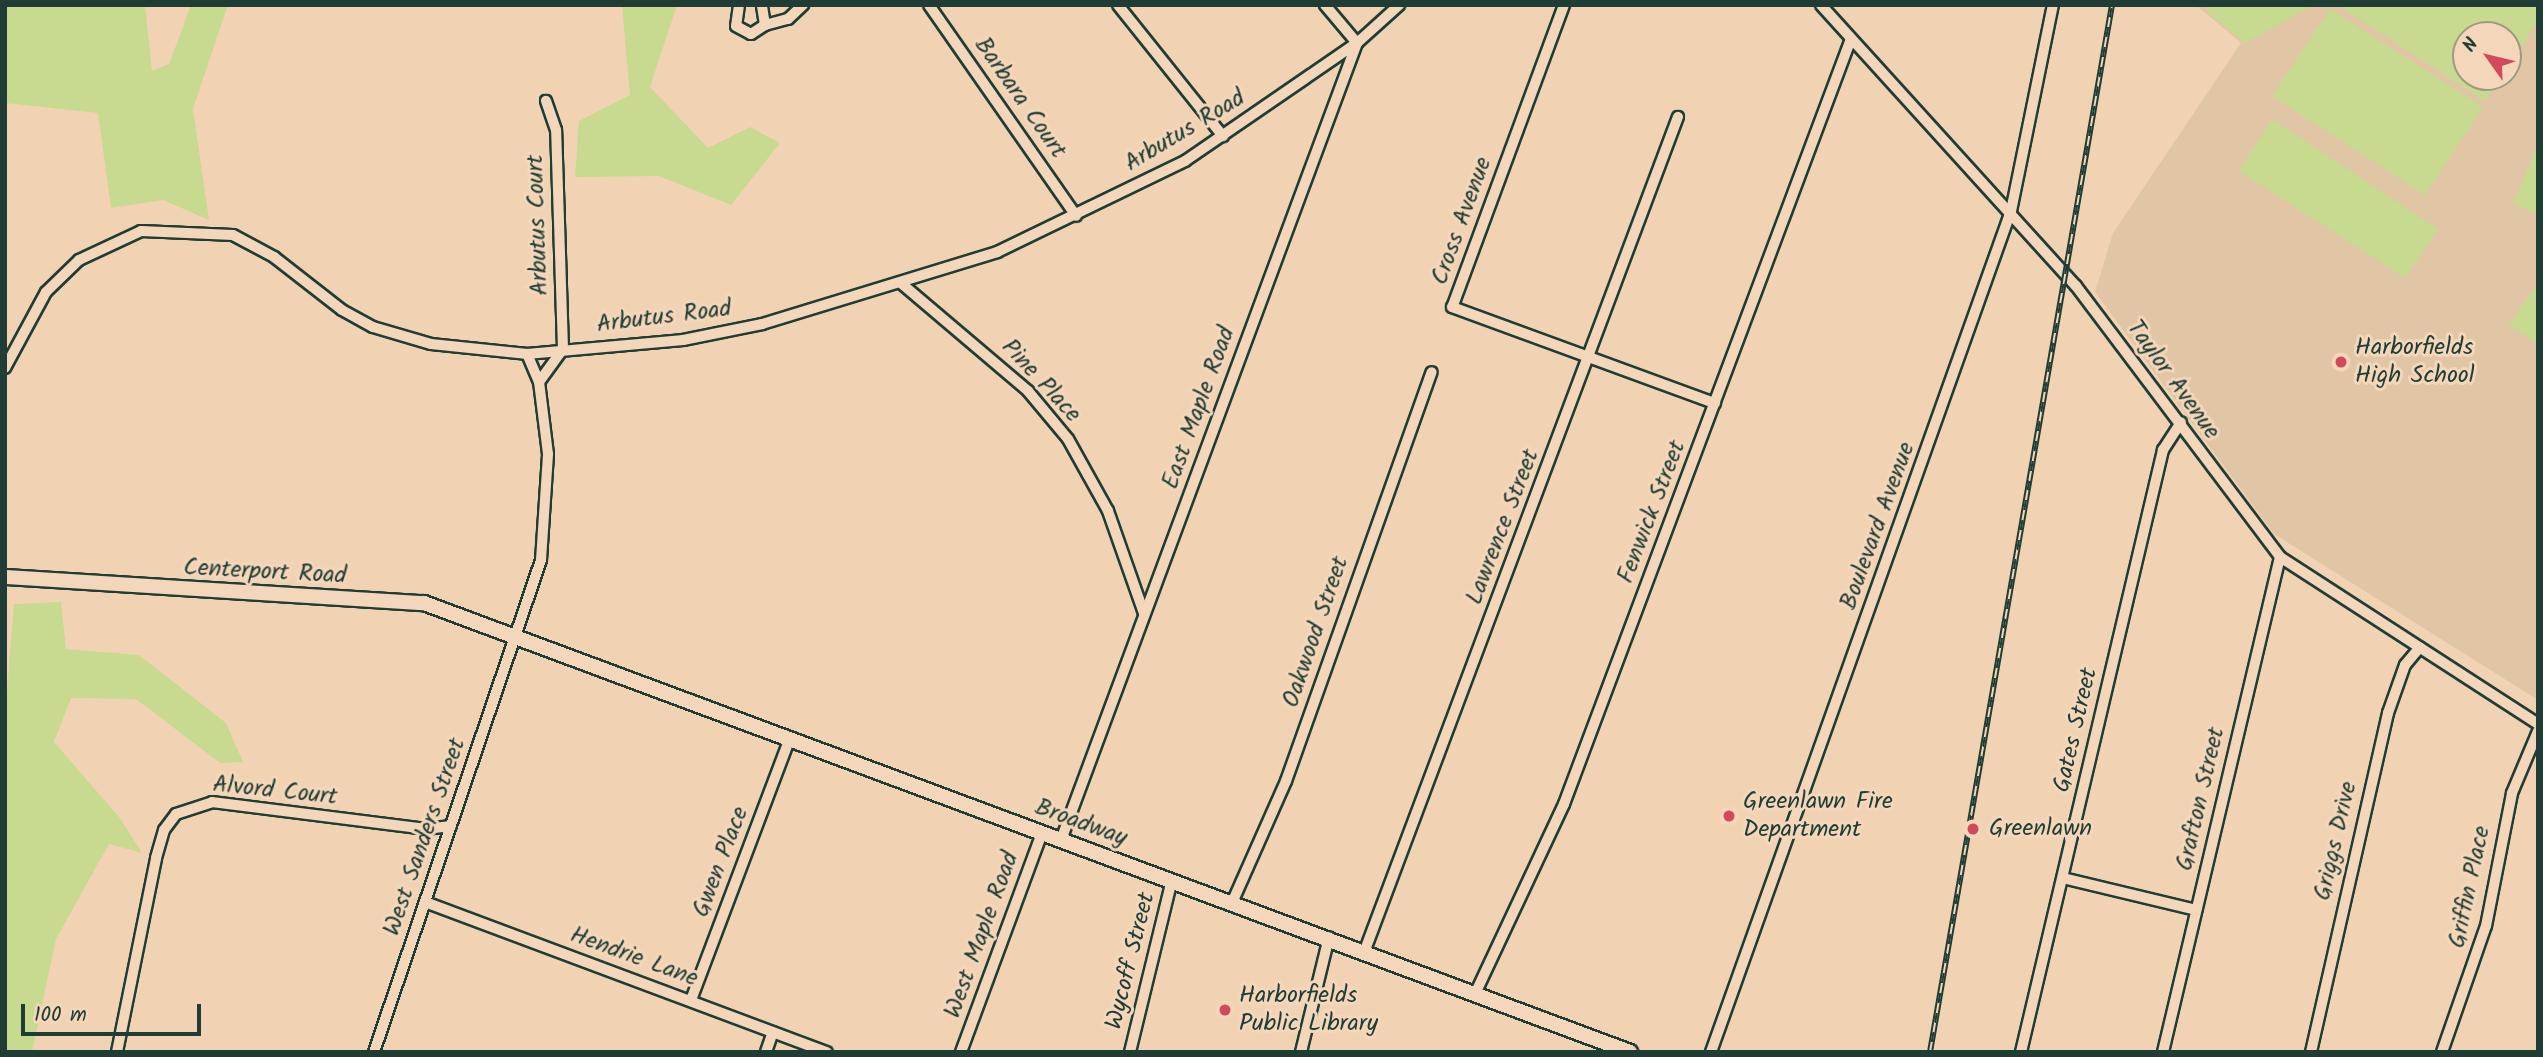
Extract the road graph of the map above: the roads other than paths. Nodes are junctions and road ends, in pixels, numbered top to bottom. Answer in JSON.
{"nodes":[{"id":1,"x":739,"y":5,"type":"edge"},
{"id":2,"x":762,"y":5,"type":"edge"},
{"id":3,"x":803,"y":5,"type":"edge"},
{"id":4,"x":929,"y":5,"type":"edge"},
{"id":5,"x":1118,"y":5,"type":"edge"},
{"id":6,"x":1325,"y":5,"type":"edge"},
{"id":7,"x":1399,"y":5,"type":"edge"},
{"id":8,"x":1564,"y":5,"type":"edge"},
{"id":9,"x":1821,"y":5,"type":"edge"},
{"id":10,"x":2053,"y":5,"type":"edge"},
{"id":11,"x":765,"y":26,"type":"junction"},
{"id":12,"x":1852,"y":39,"type":"junction"},
{"id":13,"x":1357,"y":43,"type":"junction"},
{"id":14,"x":546,"y":101,"type":"dead end"},
{"id":15,"x":1678,"y":117,"type":"dead end"},
{"id":16,"x":1223,"y":136,"type":"junction"},
{"id":17,"x":2011,"y":211,"type":"junction"},
{"id":18,"x":1076,"y":216,"type":"junction"},
{"id":19,"x":902,"y":284,"type":"junction"},
{"id":20,"x":563,"y":349,"type":"junction"},
{"id":21,"x":527,"y":354,"type":"junction"},
{"id":22,"x":1589,"y":357,"type":"junction"},
{"id":23,"x":5,"y":368,"type":"edge"},
{"id":24,"x":1432,"y":372,"type":"dead end"},
{"id":25,"x":539,"y":382,"type":"junction"},
{"id":26,"x":1715,"y":403,"type":"junction"},
{"id":27,"x":2181,"y":422,"type":"junction"},
{"id":28,"x":2280,"y":557,"type":"junction"},
{"id":29,"x":5,"y":577,"type":"edge"},
{"id":30,"x":1144,"y":613,"type":"junction"},
{"id":31,"x":517,"y":636,"type":"junction"},
{"id":32,"x":2420,"y":647,"type":"junction"},
{"id":33,"x":2538,"y":724,"type":"edge"},
{"id":34,"x":2538,"y":731,"type":"edge"},
{"id":35,"x":790,"y":738,"type":"junction"},
{"id":36,"x":452,"y":826,"type":"junction"},
{"id":37,"x":1042,"y":833,"type":"junction"},
{"id":38,"x":1061,"y":840,"type":"junction"},
{"id":39,"x":2063,"y":878,"type":"junction"},
{"id":40,"x":1172,"y":880,"type":"junction"},
{"id":41,"x":425,"y":902,"type":"junction"},
{"id":42,"x":1233,"y":902,"type":"junction"},
{"id":43,"x":2196,"y":910,"type":"junction"},
{"id":44,"x":1329,"y":937,"type":"junction"},
{"id":45,"x":1365,"y":950,"type":"junction"},
{"id":46,"x":1475,"y":994,"type":"junction"},
{"id":47,"x":691,"y":1000,"type":"junction"},
{"id":48,"x":773,"y":1032,"type":"junction"},
{"id":49,"x":117,"y":1052,"type":"edge"},
{"id":50,"x":374,"y":1052,"type":"edge"},
{"id":51,"x":766,"y":1052,"type":"edge"},
{"id":52,"x":827,"y":1052,"type":"edge"},
{"id":53,"x":961,"y":1052,"type":"edge"},
{"id":54,"x":1130,"y":1052,"type":"edge"},
{"id":55,"x":1301,"y":1052,"type":"edge"},
{"id":56,"x":1630,"y":1052,"type":"edge"},
{"id":57,"x":1711,"y":1052,"type":"edge"},
{"id":58,"x":2021,"y":1052,"type":"edge"},
{"id":59,"x":2163,"y":1052,"type":"edge"},
{"id":60,"x":2311,"y":1052,"type":"edge"},
{"id":61,"x":2442,"y":1052,"type":"edge"}],
"edges":[{"from":1,"to":11,"type":"street"},
{"from":2,"to":11,"type":"street"},
{"from":3,"to":11,"type":"street"},
{"from":4,"to":18,"type":"street","name":"Barbara Court"},
{"from":5,"to":16,"type":"street"},
{"from":6,"to":13,"type":"street"},
{"from":7,"to":13,"type":"street","name":"East Maple Road"},
{"from":8,"to":22,"type":"street","name":"Cross Avenue"},
{"from":9,"to":12,"type":"street","name":"Taylor Avenue"},
{"from":10,"to":17,"type":"street","name":"Boulevard Avenue"},
{"from":12,"to":17,"type":"street","name":"Taylor Avenue"},
{"from":12,"to":26,"type":"street","name":"Fenwick Street"},
{"from":13,"to":16,"type":"street","name":"Arbutus Road"},
{"from":13,"to":30,"type":"street","name":"East Maple Road"},
{"from":14,"to":20,"type":"street","name":"Arbutus Court"},
{"from":15,"to":22,"type":"street","name":"Lawrence Street"},
{"from":16,"to":18,"type":"street","name":"Arbutus Road"},
{"from":17,"to":27,"type":"street","name":"Taylor Avenue"},
{"from":17,"to":57,"type":"street","name":"Boulevard Avenue"},
{"from":18,"to":19,"type":"street","name":"Arbutus Road"},
{"from":19,"to":20,"type":"street","name":"Arbutus Road"},
{"from":19,"to":30,"type":"street","name":"Pine Place"},
{"from":20,"to":21,"type":"street","name":"Arbutus Road"},
{"from":20,"to":25,"type":"street"},
{"from":21,"to":23,"type":"street","name":"Arbutus Road"},
{"from":21,"to":25,"type":"street","name":"West Sanders Street"},
{"from":22,"to":26,"type":"street","name":"Cross Avenue"},
{"from":22,"to":45,"type":"street","name":"Lawrence Street"},
{"from":24,"to":42,"type":"street","name":"Oakwood Street"},
{"from":25,"to":31,"type":"street","name":"West Sanders Street"},
{"from":26,"to":46,"type":"street","name":"Fenwick Street"},
{"from":27,"to":28,"type":"street","name":"Taylor Avenue"},
{"from":27,"to":39,"type":"street","name":"Gates Street"},
{"from":28,"to":32,"type":"street","name":"Taylor Avenue"},
{"from":28,"to":43,"type":"street","name":"Grafton Street"},
{"from":29,"to":31,"type":"main road","name":"Centerport Road"},
{"from":30,"to":38,"type":"street","name":"East Maple Road"},
{"from":31,"to":35,"type":"main road","name":"Broadway"},
{"from":31,"to":36,"type":"street","name":"West Sanders Street"},
{"from":32,"to":33,"type":"street","name":"Taylor Avenue"},
{"from":32,"to":60,"type":"street","name":"Griggs Drive"},
{"from":34,"to":61,"type":"street","name":"Griffin Place"},
{"from":35,"to":37,"type":"main road","name":"Broadway"},
{"from":35,"to":47,"type":"street","name":"Gwen Place"},
{"from":36,"to":41,"type":"street","name":"West Sanders Street"},
{"from":36,"to":49,"type":"street","name":"Alvord Court"},
{"from":37,"to":38,"type":"main road","name":"Broadway"},
{"from":37,"to":53,"type":"street","name":"West Maple Road"},
{"from":38,"to":40,"type":"main road","name":"Broadway"},
{"from":39,"to":43,"type":"street"},
{"from":39,"to":58,"type":"street","name":"Gates Street"},
{"from":40,"to":42,"type":"main road","name":"Broadway"},
{"from":40,"to":54,"type":"street","name":"Wycoff Street"},
{"from":41,"to":47,"type":"street","name":"Hendrie Lane"},
{"from":41,"to":50,"type":"street","name":"West Sanders Street"},
{"from":42,"to":44,"type":"main road","name":"Broadway"},
{"from":43,"to":59,"type":"street","name":"Grafton Street"},
{"from":44,"to":45,"type":"main road","name":"Broadway"},
{"from":44,"to":55,"type":"street"},
{"from":45,"to":46,"type":"main road","name":"Broadway"},
{"from":46,"to":56,"type":"main road","name":"Broadway"},
{"from":47,"to":48,"type":"street","name":"Hendrie Lane"},
{"from":48,"to":51,"type":"street"},
{"from":48,"to":52,"type":"street","name":"Hendrie Lane"}]}
